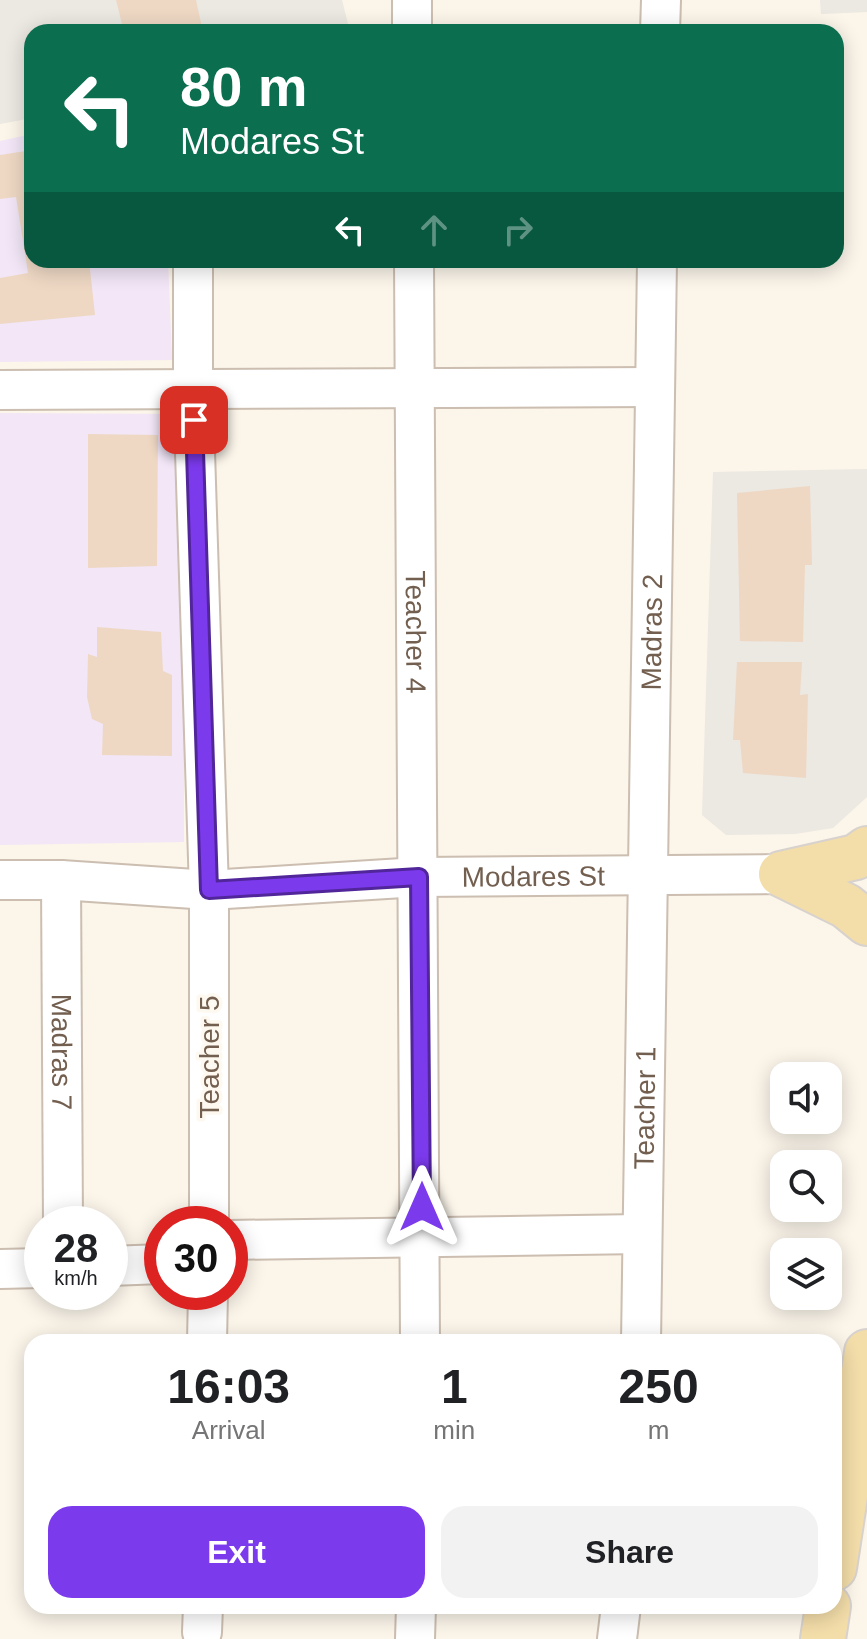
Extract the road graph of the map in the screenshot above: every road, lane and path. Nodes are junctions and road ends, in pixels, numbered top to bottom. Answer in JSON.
{"nodes":[{"id":1,"x":412,"y":0,"type":"edge"},
{"id":2,"x":661,"y":0,"type":"edge"},
{"id":3,"x":412,"y":24,"type":"edge"},
{"id":4,"x":660,"y":24,"type":"edge"},
{"id":5,"x":193,"y":268,"type":"edge"},
{"id":6,"x":414,"y":268,"type":"edge"},
{"id":7,"x":657,"y":268,"type":"edge"},
{"id":8,"x":654,"y":387,"type":"junction"},
{"id":9,"x":415,"y":388,"type":"junction"},
{"id":10,"x":193,"y":389,"type":"junction"},
{"id":11,"x":0,"y":390,"type":"edge"},
{"id":12,"x":867,"y":849,"type":"edge"},
{"id":13,"x":781,"y":874,"type":"junction"},
{"id":14,"x":646,"y":876,"type":"junction"},
{"id":15,"x":419,"y":877,"type":"junction"},
{"id":16,"x":0,"y":880,"type":"edge"},
{"id":17,"x":61,"y":880,"type":"junction"},
{"id":18,"x":209,"y":890,"type":"junction"},
{"id":19,"x":867,"y":923,"type":"edge"},
{"id":20,"x":63,"y":1206,"type":"edge"},
{"id":21,"x":209,"y":1206,"type":"edge"},
{"id":22,"x":642,"y":1234,"type":"junction"},
{"id":23,"x":422,"y":1237,"type":"junction"},
{"id":24,"x":248,"y":1240,"type":"edge"},
{"id":25,"x":24,"y":1268,"type":"edge"},
{"id":26,"x":0,"y":1269,"type":"edge"},
{"id":27,"x":208,"y":1310,"type":"edge"},
{"id":28,"x":207,"y":1334,"type":"edge"},
{"id":29,"x":420,"y":1334,"type":"edge"},
{"id":30,"x":641,"y":1334,"type":"edge"},
{"id":31,"x":867,"y":1352,"type":"edge"},
{"id":32,"x":843,"y":1450,"type":"edge"},
{"id":33,"x":416,"y":1614,"type":"edge"},
{"id":34,"x":620,"y":1614,"type":"edge"},
{"id":35,"x":827,"y":1614,"type":"edge"},
{"id":36,"x":415,"y":1639,"type":"edge"},
{"id":37,"x":617,"y":1639,"type":"edge"},
{"id":38,"x":823,"y":1639,"type":"edge"}],
"edges":[{"from":1,"to":3,"type":"street"},
{"from":2,"to":4,"type":"street"},
{"from":5,"to":10,"type":"street","name":"Teacher 5"},
{"from":6,"to":9,"type":"street","name":"Teacher 4"},
{"from":7,"to":8,"type":"street","name":"Madras 2"},
{"from":8,"to":9,"type":"street"},
{"from":8,"to":14,"type":"street","name":"Madras 2"},
{"from":9,"to":10,"type":"street"},
{"from":9,"to":15,"type":"street","name":"Teacher 4"},
{"from":10,"to":11,"type":"street"},
{"from":10,"to":18,"type":"street","name":"Teacher 5"},
{"from":12,"to":13,"type":"main road"},
{"from":13,"to":14,"type":"street","name":"Modares St"},
{"from":13,"to":19,"type":"main road"},
{"from":14,"to":15,"type":"street","name":"Modares St"},
{"from":14,"to":22,"type":"street","name":"Teacher 1"},
{"from":15,"to":18,"type":"street","name":"Modares St"},
{"from":15,"to":23,"type":"street","name":"Teacher 4"},
{"from":16,"to":17,"type":"street","name":"Modares St"},
{"from":17,"to":18,"type":"street","name":"Modares St"},
{"from":17,"to":20,"type":"street","name":"Madras 7"},
{"from":18,"to":21,"type":"street","name":"Teacher 5"},
{"from":22,"to":23,"type":"street"},
{"from":22,"to":30,"type":"street","name":"Teacher 1"},
{"from":23,"to":24,"type":"street"},
{"from":23,"to":29,"type":"street","name":"Teacher 4"},
{"from":25,"to":26,"type":"street"},
{"from":27,"to":28,"type":"street"},
{"from":31,"to":32,"type":"main road"},
{"from":33,"to":36,"type":"street"},
{"from":34,"to":37,"type":"street"},
{"from":35,"to":38,"type":"main road"}]}
